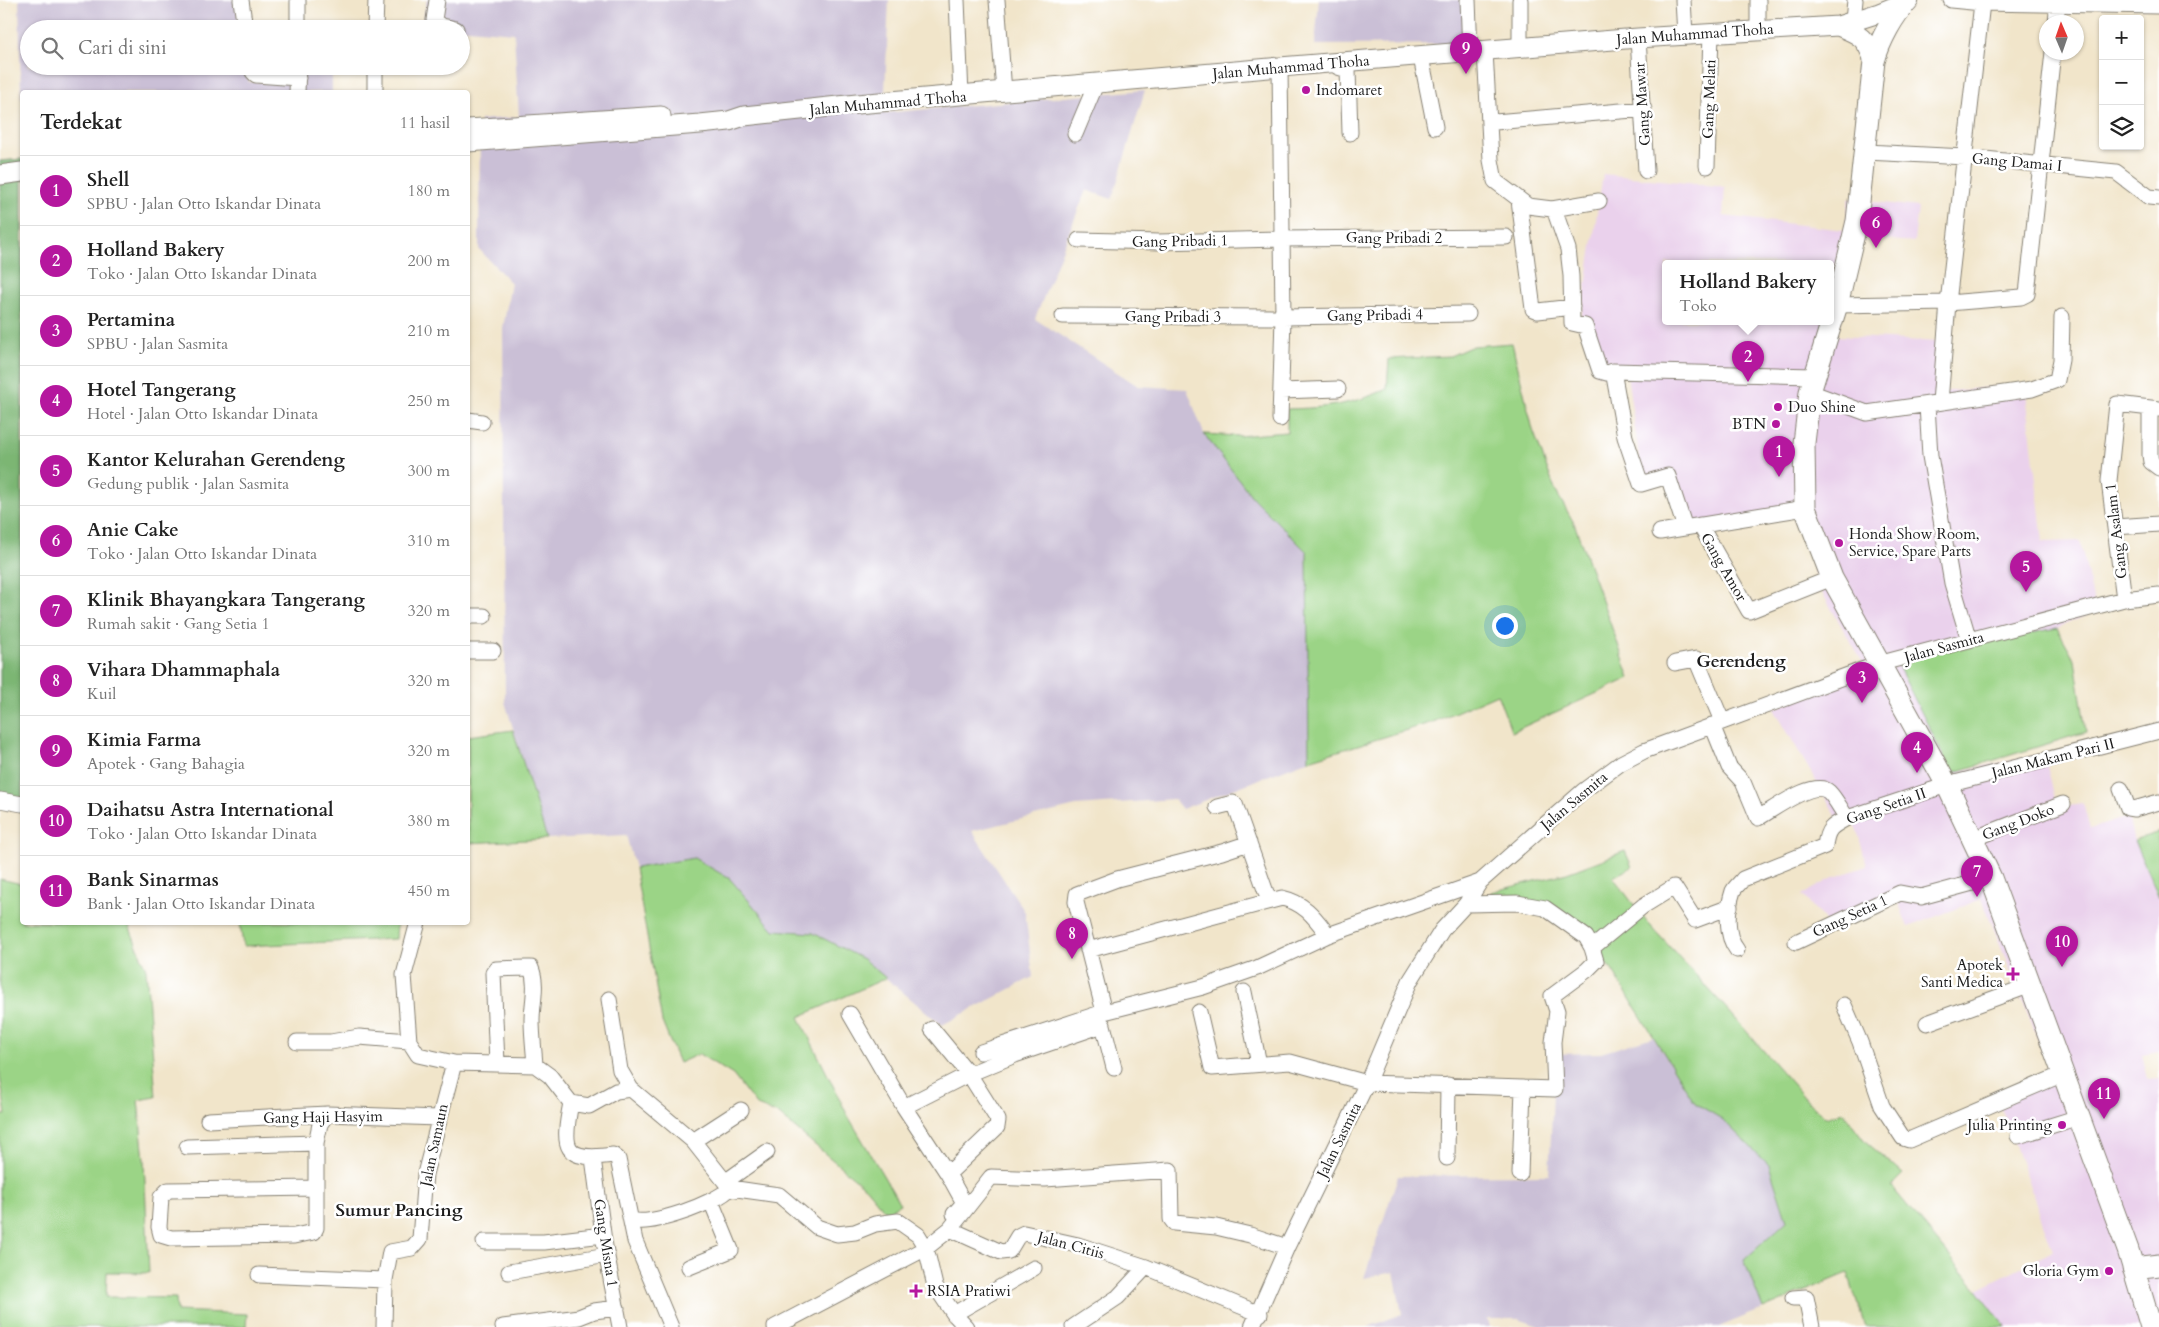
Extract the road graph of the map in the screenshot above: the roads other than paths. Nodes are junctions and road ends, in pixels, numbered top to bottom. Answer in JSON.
{"nodes":[{"id":1,"x":241,"y":0,"type":"edge"},
{"id":2,"x":298,"y":0,"type":"edge"},
{"id":3,"x":376,"y":0,"type":"edge"},
{"id":4,"x":437,"y":0,"type":"edge"},
{"id":5,"x":958,"y":0,"type":"edge"},
{"id":6,"x":997,"y":0,"type":"edge"},
{"id":7,"x":1468,"y":0,"type":"edge"},
{"id":8,"x":1520,"y":0,"type":"edge"},
{"id":9,"x":1683,"y":0,"type":"edge"},
{"id":10,"x":1758,"y":0,"type":"edge"},
{"id":11,"x":1855,"y":0,"type":"edge"},
{"id":12,"x":1951,"y":0,"type":"edge"},
{"id":13,"x":1908,"y":1,"type":"edge"},
{"id":14,"x":1982,"y":3,"type":"junction"},
{"id":15,"x":2058,"y":3,"type":"edge"},
{"id":16,"x":2159,"y":6,"type":"edge"},
{"id":17,"x":244,"y":20,"type":"edge"},
{"id":18,"x":298,"y":20,"type":"edge"},
{"id":19,"x":376,"y":20,"type":"edge"},
{"id":20,"x":434,"y":20,"type":"edge"},
{"id":21,"x":1846,"y":23,"type":"junction"},
{"id":22,"x":1758,"y":29,"type":"junction"},
{"id":23,"x":1710,"y":33,"type":"junction"},
{"id":24,"x":1685,"y":35,"type":"junction"},
{"id":25,"x":1638,"y":38,"type":"junction"},
{"id":26,"x":1520,"y":48,"type":"junction"},
{"id":27,"x":1478,"y":52,"type":"junction"},
{"id":28,"x":1421,"y":56,"type":"junction"},
{"id":29,"x":2052,"y":60,"type":"edge"},
{"id":30,"x":1874,"y":61,"type":"junction"},
{"id":31,"x":1337,"y":63,"type":"junction"},
{"id":32,"x":1280,"y":67,"type":"junction"},
{"id":33,"x":256,"y":75,"type":"edge"},
{"id":34,"x":375,"y":75,"type":"edge"},
{"id":35,"x":298,"y":79,"type":"edge"},
{"id":36,"x":1096,"y":84,"type":"junction"},
{"id":37,"x":375,"y":90,"type":"edge"},
{"id":38,"x":1004,"y":92,"type":"junction"},
{"id":39,"x":961,"y":96,"type":"junction"},
{"id":40,"x":1644,"y":110,"type":"junction"},
{"id":41,"x":744,"y":116,"type":"junction"},
{"id":42,"x":1490,"y":119,"type":"junction"},
{"id":43,"x":1435,"y":127,"type":"dead end"},
{"id":44,"x":470,"y":129,"type":"edge"},
{"id":45,"x":1350,"y":133,"type":"dead end"},
{"id":46,"x":1075,"y":134,"type":"dead end"},
{"id":47,"x":470,"y":142,"type":"edge"},
{"id":48,"x":1866,"y":152,"type":"junction"},
{"id":49,"x":1965,"y":157,"type":"junction"},
{"id":50,"x":2042,"y":164,"type":"junction"},
{"id":51,"x":1707,"y":166,"type":"dead end"},
{"id":52,"x":1646,"y":171,"type":"dead end"},
{"id":53,"x":20,"y":172,"type":"edge"},
{"id":54,"x":0,"y":175,"type":"edge"},
{"id":55,"x":2159,"y":198,"type":"edge"},
{"id":56,"x":1519,"y":200,"type":"junction"},
{"id":57,"x":1599,"y":201,"type":"dead end"},
{"id":58,"x":1552,"y":209,"type":"junction"},
{"id":59,"x":1506,"y":237,"type":"dead end"},
{"id":60,"x":1282,"y":239,"type":"junction"},
{"id":61,"x":1079,"y":240,"type":"dead end"},
{"id":62,"x":1948,"y":303,"type":"junction"},
{"id":63,"x":1837,"y":305,"type":"junction"},
{"id":64,"x":1572,"y":307,"type":"junction"},
{"id":65,"x":1468,"y":314,"type":"dead end"},
{"id":66,"x":1834,"y":314,"type":"edge"},
{"id":67,"x":1063,"y":316,"type":"dead end"},
{"id":68,"x":1282,"y":317,"type":"junction"},
{"id":69,"x":2062,"y":317,"type":"dead end"},
{"id":70,"x":1831,"y":325,"type":"edge"},
{"id":71,"x":1613,"y":371,"type":"junction"},
{"id":72,"x":1812,"y":384,"type":"junction"},
{"id":73,"x":1338,"y":389,"type":"dead end"},
{"id":74,"x":1281,"y":392,"type":"junction"},
{"id":75,"x":1934,"y":403,"type":"junction"},
{"id":76,"x":2154,"y":409,"type":"edge"},
{"id":77,"x":1280,"y":419,"type":"dead end"},
{"id":78,"x":2159,"y":468,"type":"edge"},
{"id":79,"x":1805,"y":508,"type":"junction"},
{"id":80,"x":2159,"y":524,"type":"edge"},
{"id":81,"x":1693,"y":526,"type":"junction"},
{"id":82,"x":2114,"y":527,"type":"junction"},
{"id":83,"x":1660,"y":532,"type":"dead end"},
{"id":84,"x":1832,"y":578,"type":"junction"},
{"id":85,"x":2159,"y":595,"type":"edge"},
{"id":86,"x":2124,"y":599,"type":"junction"},
{"id":87,"x":470,"y":616,"type":"edge"},
{"id":88,"x":484,"y":616,"type":"dead end"},
{"id":89,"x":1969,"y":640,"type":"junction"},
{"id":90,"x":470,"y":651,"type":"edge"},
{"id":91,"x":492,"y":651,"type":"dead end"},
{"id":92,"x":1675,"y":663,"type":"dead end"},
{"id":93,"x":1878,"y":664,"type":"junction"},
{"id":94,"x":1717,"y":724,"type":"junction"},
{"id":95,"x":2159,"y":731,"type":"edge"},
{"id":96,"x":1948,"y":786,"type":"junction"},
{"id":97,"x":2121,"y":789,"type":"dead end"},
{"id":98,"x":0,"y":800,"type":"edge"},
{"id":99,"x":2159,"y":802,"type":"edge"},
{"id":100,"x":20,"y":804,"type":"edge"},
{"id":101,"x":2063,"y":804,"type":"dead end"},
{"id":102,"x":1217,"y":807,"type":"dead end"},
{"id":103,"x":1847,"y":818,"type":"junction"},
{"id":104,"x":1973,"y":839,"type":"junction"},
{"id":105,"x":1249,"y":843,"type":"junction"},
{"id":106,"x":1991,"y":878,"type":"junction"},
{"id":107,"x":1472,"y":894,"type":"junction"},
{"id":108,"x":1269,"y":901,"type":"junction"},
{"id":109,"x":1730,"y":907,"type":"junction"},
{"id":110,"x":417,"y":925,"type":"edge"},
{"id":111,"x":1328,"y":935,"type":"junction"},
{"id":112,"x":1796,"y":942,"type":"dead end"},
{"id":113,"x":1592,"y":948,"type":"junction"},
{"id":114,"x":1088,"y":950,"type":"junction"},
{"id":115,"x":1737,"y":950,"type":"dead end"},
{"id":116,"x":2031,"y":985,"type":"junction"},
{"id":117,"x":1244,"y":992,"type":"dead end"},
{"id":118,"x":609,"y":999,"type":"dead end"},
{"id":119,"x":1844,"y":1005,"type":"dead end"},
{"id":120,"x":1199,"y":1012,"type":"dead end"},
{"id":121,"x":850,"y":1014,"type":"dead end"},
{"id":122,"x":1102,"y":1017,"type":"junction"},
{"id":123,"x":1927,"y":1023,"type":"dead end"},
{"id":124,"x":932,"y":1029,"type":"dead end"},
{"id":125,"x":409,"y":1041,"type":"junction"},
{"id":126,"x":297,"y":1042,"type":"dead end"},
{"id":127,"x":1019,"y":1046,"type":"junction"},
{"id":128,"x":980,"y":1052,"type":"dead end"},
{"id":129,"x":454,"y":1063,"type":"junction"},
{"id":130,"x":496,"y":1063,"type":"junction"},
{"id":131,"x":1259,"y":1064,"type":"junction"},
{"id":132,"x":535,"y":1065,"type":"junction"},
{"id":133,"x":1114,"y":1068,"type":"dead end"},
{"id":134,"x":969,"y":1074,"type":"junction"},
{"id":135,"x":2063,"y":1074,"type":"junction"},
{"id":136,"x":1367,"y":1083,"type":"junction"},
{"id":137,"x":1448,"y":1085,"type":"junction"},
{"id":138,"x":1522,"y":1088,"type":"junction"},
{"id":139,"x":631,"y":1089,"type":"junction"},
{"id":140,"x":571,"y":1103,"type":"junction"},
{"id":141,"x":904,"y":1107,"type":"junction"},
{"id":142,"x":741,"y":1110,"type":"dead end"},
{"id":143,"x":327,"y":1114,"type":"junction"},
{"id":144,"x":2079,"y":1117,"type":"junction"},
{"id":145,"x":438,"y":1118,"type":"junction"},
{"id":146,"x":208,"y":1120,"type":"dead end"},
{"id":147,"x":2018,"y":1136,"type":"dead end"},
{"id":148,"x":693,"y":1141,"type":"junction"},
{"id":149,"x":316,"y":1143,"type":"junction"},
{"id":150,"x":187,"y":1146,"type":"dead end"},
{"id":151,"x":767,"y":1152,"type":"dead end"},
{"id":152,"x":594,"y":1158,"type":"junction"},
{"id":153,"x":1447,"y":1158,"type":"dead end"},
{"id":154,"x":948,"y":1174,"type":"junction"},
{"id":155,"x":1520,"y":1174,"type":"dead end"},
{"id":156,"x":728,"y":1185,"type":"junction"},
{"id":157,"x":316,"y":1188,"type":"junction"},
{"id":158,"x":711,"y":1201,"type":"junction"},
{"id":159,"x":959,"y":1214,"type":"junction"},
{"id":160,"x":630,"y":1219,"type":"junction"},
{"id":161,"x":603,"y":1235,"type":"junction"},
{"id":162,"x":484,"y":1242,"type":"dead end"},
{"id":163,"x":925,"y":1245,"type":"junction"},
{"id":164,"x":1287,"y":1247,"type":"junction"},
{"id":165,"x":607,"y":1255,"type":"junction"},
{"id":166,"x":2159,"y":1265,"type":"edge"},
{"id":167,"x":689,"y":1267,"type":"dead end"},
{"id":168,"x":1146,"y":1267,"type":"junction"},
{"id":169,"x":1034,"y":1268,"type":"dead end"},
{"id":170,"x":2133,"y":1268,"type":"junction"},
{"id":171,"x":509,"y":1272,"type":"dead end"},
{"id":172,"x":259,"y":1276,"type":"dead end"},
{"id":173,"x":385,"y":1280,"type":"junction"},
{"id":174,"x":1794,"y":1298,"type":"dead end"},
{"id":175,"x":617,"y":1308,"type":"junction"},
{"id":176,"x":954,"y":1314,"type":"junction"},
{"id":177,"x":1256,"y":1320,"type":"edge"},
{"id":178,"x":384,"y":1327,"type":"edge"},
{"id":179,"x":503,"y":1327,"type":"edge"},
{"id":180,"x":620,"y":1327,"type":"edge"},
{"id":181,"x":671,"y":1327,"type":"edge"},
{"id":182,"x":774,"y":1327,"type":"edge"},
{"id":183,"x":966,"y":1327,"type":"edge"},
{"id":184,"x":1072,"y":1327,"type":"edge"},
{"id":185,"x":1812,"y":1327,"type":"edge"},
{"id":186,"x":2151,"y":1327,"type":"edge"}],
"edges":[{"from":1,"to":17,"type":"street"},
{"from":2,"to":18,"type":"street"},
{"from":3,"to":19,"type":"street"},
{"from":4,"to":20,"type":"street"},
{"from":5,"to":39,"type":"street"},
{"from":6,"to":38,"type":"street"},
{"from":7,"to":27,"type":"street"},
{"from":8,"to":26,"type":"street"},
{"from":9,"to":24,"type":"street"},
{"from":10,"to":22,"type":"street"},
{"from":11,"to":21,"type":"street"},
{"from":12,"to":14,"type":"street"},
{"from":13,"to":21,"type":"main road","name":"Jalan Muhammad Thoha"},
{"from":13,"to":30,"type":"highway"},
{"from":14,"to":15,"type":"street"},
{"from":14,"to":49,"type":"street"},
{"from":15,"to":16,"type":"street"},
{"from":21,"to":22,"type":"main road","name":"Jalan Muhammad Thoha"},
{"from":21,"to":30,"type":"main road","name":"Jalan Muhammad Thoha"},
{"from":22,"to":23,"type":"main road","name":"Jalan Muhammad Thoha"},
{"from":23,"to":24,"type":"main road","name":"Jalan Muhammad Thoha"},
{"from":23,"to":51,"type":"street","name":"Gang Melati"},
{"from":24,"to":25,"type":"main road","name":"Jalan Muhammad Thoha"},
{"from":25,"to":26,"type":"main road","name":"Jalan Muhammad Thoha"},
{"from":25,"to":40,"type":"street","name":"Gang Mawar"},
{"from":26,"to":27,"type":"main road","name":"Jalan Muhammad Thoha"},
{"from":27,"to":28,"type":"main road","name":"Jalan Muhammad Thoha"},
{"from":27,"to":42,"type":"street"},
{"from":28,"to":31,"type":"main road","name":"Jalan Muhammad Thoha"},
{"from":28,"to":43,"type":"street"},
{"from":29,"to":50,"type":"street"},
{"from":30,"to":48,"type":"highway"},
{"from":31,"to":32,"type":"main road","name":"Jalan Muhammad Thoha"},
{"from":31,"to":45,"type":"street"},
{"from":32,"to":36,"type":"main road","name":"Jalan Muhammad Thoha"},
{"from":32,"to":60,"type":"street"},
{"from":33,"to":35,"type":"street"},
{"from":34,"to":37,"type":"street"},
{"from":36,"to":38,"type":"main road","name":"Jalan Muhammad Thoha"},
{"from":36,"to":46,"type":"street"},
{"from":38,"to":39,"type":"main road","name":"Jalan Muhammad Thoha"},
{"from":39,"to":41,"type":"main road","name":"Jalan Muhammad Thoha"},
{"from":40,"to":42,"type":"street"},
{"from":40,"to":52,"type":"street","name":"Gang Mawar"},
{"from":41,"to":44,"type":"main road","name":"Jalan Muhammad Thoha"},
{"from":41,"to":47,"type":"main road","name":"Jalan Muhammad Thoha"},
{"from":42,"to":56,"type":"street"},
{"from":48,"to":49,"type":"street","name":"Gang Damai I"},
{"from":48,"to":63,"type":"highway"},
{"from":49,"to":50,"type":"street","name":"Gang Damai I"},
{"from":49,"to":62,"type":"street"},
{"from":50,"to":55,"type":"street","name":"Gang Damai I"},
{"from":50,"to":62,"type":"street"},
{"from":53,"to":54,"type":"main road"},
{"from":56,"to":58,"type":"street"},
{"from":56,"to":64,"type":"street"},
{"from":57,"to":58,"type":"street"},
{"from":58,"to":64,"type":"street"},
{"from":59,"to":60,"type":"street","name":"Gang Pribadi 2"},
{"from":60,"to":61,"type":"street","name":"Gang Pribadi 1"},
{"from":60,"to":68,"type":"street"},
{"from":62,"to":63,"type":"street"},
{"from":62,"to":75,"type":"street"},
{"from":63,"to":66,"type":"highway"},
{"from":64,"to":71,"type":"street"},
{"from":65,"to":68,"type":"street","name":"Gang Pribadi 4"},
{"from":67,"to":68,"type":"street","name":"Gang Pribadi 3"},
{"from":68,"to":74,"type":"street"},
{"from":69,"to":75,"type":"street"},
{"from":70,"to":72,"type":"highway"},
{"from":71,"to":72,"type":"street"},
{"from":71,"to":81,"type":"street"},
{"from":72,"to":75,"type":"street"},
{"from":72,"to":79,"type":"highway"},
{"from":73,"to":74,"type":"street"},
{"from":74,"to":77,"type":"street"},
{"from":75,"to":89,"type":"street"},
{"from":76,"to":78,"type":"street"},
{"from":76,"to":82,"type":"street","name":"Gang Asalam 1"},
{"from":79,"to":81,"type":"street"},
{"from":79,"to":84,"type":"highway"},
{"from":80,"to":82,"type":"street"},
{"from":81,"to":83,"type":"street"},
{"from":81,"to":84,"type":"street","name":"Gang Amor"},
{"from":82,"to":86,"type":"street","name":"Gang Asalam 1"},
{"from":84,"to":93,"type":"highway"},
{"from":85,"to":86,"type":"street","name":"Jalan Sasmita"},
{"from":86,"to":89,"type":"street","name":"Jalan Sasmita"},
{"from":87,"to":88,"type":"street"},
{"from":89,"to":93,"type":"street","name":"Jalan Sasmita"},
{"from":90,"to":91,"type":"street"},
{"from":92,"to":94,"type":"street"},
{"from":93,"to":94,"type":"street","name":"Jalan Sasmita"},
{"from":93,"to":96,"type":"highway"},
{"from":94,"to":103,"type":"street"},
{"from":94,"to":107,"type":"street","name":"Jalan Sasmita"},
{"from":95,"to":96,"type":"street","name":"Jalan Makam Pari II"},
{"from":96,"to":103,"type":"street","name":"Gang Setia II"},
{"from":96,"to":104,"type":"highway"},
{"from":97,"to":99,"type":"street"},
{"from":98,"to":100,"type":"street"},
{"from":101,"to":104,"type":"street","name":"Gang Doko"},
{"from":102,"to":105,"type":"street"},
{"from":103,"to":109,"type":"street","name":"Gang Setia II"},
{"from":104,"to":106,"type":"highway"},
{"from":105,"to":108,"type":"street"},
{"from":105,"to":114,"type":"street"},
{"from":106,"to":112,"type":"street","name":"Gang Setia 1"},
{"from":106,"to":116,"type":"highway"},
{"from":107,"to":111,"type":"street"},
{"from":107,"to":113,"type":"street"},
{"from":107,"to":136,"type":"street","name":"Jalan Sasmita"},
{"from":108,"to":111,"type":"street"},
{"from":108,"to":114,"type":"street"},
{"from":109,"to":113,"type":"street"},
{"from":109,"to":115,"type":"street","name":"Gang Setia II"},
{"from":110,"to":125,"type":"street"},
{"from":111,"to":122,"type":"street"},
{"from":113,"to":138,"type":"street"},
{"from":114,"to":122,"type":"street"},
{"from":116,"to":123,"type":"street"},
{"from":116,"to":135,"type":"highway"},
{"from":117,"to":131,"type":"street"},
{"from":118,"to":139,"type":"street"},
{"from":119,"to":135,"type":"street"},
{"from":120,"to":131,"type":"street"},
{"from":121,"to":141,"type":"street"},
{"from":122,"to":127,"type":"street"},
{"from":122,"to":133,"type":"street"},
{"from":124,"to":134,"type":"street"},
{"from":125,"to":126,"type":"street"},
{"from":125,"to":129,"type":"street"},
{"from":127,"to":128,"type":"street"},
{"from":127,"to":134,"type":"street"},
{"from":129,"to":130,"type":"street"},
{"from":129,"to":145,"type":"street","name":"Jalan Samaun"},
{"from":130,"to":132,"type":"street"},
{"from":130,"to":132,"type":"street"},
{"from":131,"to":136,"type":"street"},
{"from":132,"to":140,"type":"street"},
{"from":134,"to":141,"type":"street"},
{"from":134,"to":154,"type":"street"},
{"from":135,"to":144,"type":"highway"},
{"from":136,"to":137,"type":"street"},
{"from":136,"to":164,"type":"street","name":"Jalan Sasmita"},
{"from":137,"to":138,"type":"street"},
{"from":137,"to":153,"type":"street"},
{"from":138,"to":155,"type":"street"},
{"from":139,"to":140,"type":"street"},
{"from":139,"to":148,"type":"street"},
{"from":140,"to":152,"type":"street"},
{"from":141,"to":154,"type":"street"},
{"from":142,"to":148,"type":"street"},
{"from":143,"to":145,"type":"street","name":"Gang Haji Hasyim"},
{"from":143,"to":146,"type":"street","name":"Gang Haji Hasyim"},
{"from":143,"to":149,"type":"street"},
{"from":144,"to":147,"type":"street"},
{"from":144,"to":170,"type":"highway"},
{"from":145,"to":173,"type":"street","name":"Jalan Samaun"},
{"from":148,"to":156,"type":"street"},
{"from":149,"to":150,"type":"street"},
{"from":149,"to":157,"type":"street"},
{"from":151,"to":156,"type":"street"},
{"from":152,"to":160,"type":"street"},
{"from":152,"to":161,"type":"street","name":"Gang Misna 1"},
{"from":154,"to":159,"type":"street"},
{"from":156,"to":158,"type":"street"},
{"from":156,"to":163,"type":"street"},
{"from":157,"to":157,"type":"street"},
{"from":158,"to":160,"type":"street"},
{"from":158,"to":167,"type":"street"},
{"from":159,"to":163,"type":"street"},
{"from":159,"to":164,"type":"street"},
{"from":159,"to":168,"type":"street","name":"Jalan Citiis"},
{"from":160,"to":181,"type":"street"},
{"from":161,"to":162,"type":"street"},
{"from":161,"to":165,"type":"street","name":"Gang Misna 1"},
{"from":163,"to":176,"type":"street"},
{"from":163,"to":182,"type":"street"},
{"from":164,"to":177,"type":"street","name":"Jalan Sasmita"},
{"from":165,"to":171,"type":"street"},
{"from":165,"to":175,"type":"street","name":"Gang Misna 1"},
{"from":166,"to":170,"type":"highway"},
{"from":168,"to":177,"type":"street","name":"Jalan Citiis"},
{"from":168,"to":184,"type":"street"},
{"from":169,"to":176,"type":"street"},
{"from":170,"to":186,"type":"highway"},
{"from":172,"to":173,"type":"street"},
{"from":173,"to":178,"type":"street","name":"Jalan Samaun"},
{"from":174,"to":185,"type":"street"},
{"from":175,"to":179,"type":"street"},
{"from":175,"to":180,"type":"street","name":"Gang Misna 1"},
{"from":176,"to":183,"type":"street"}]}
